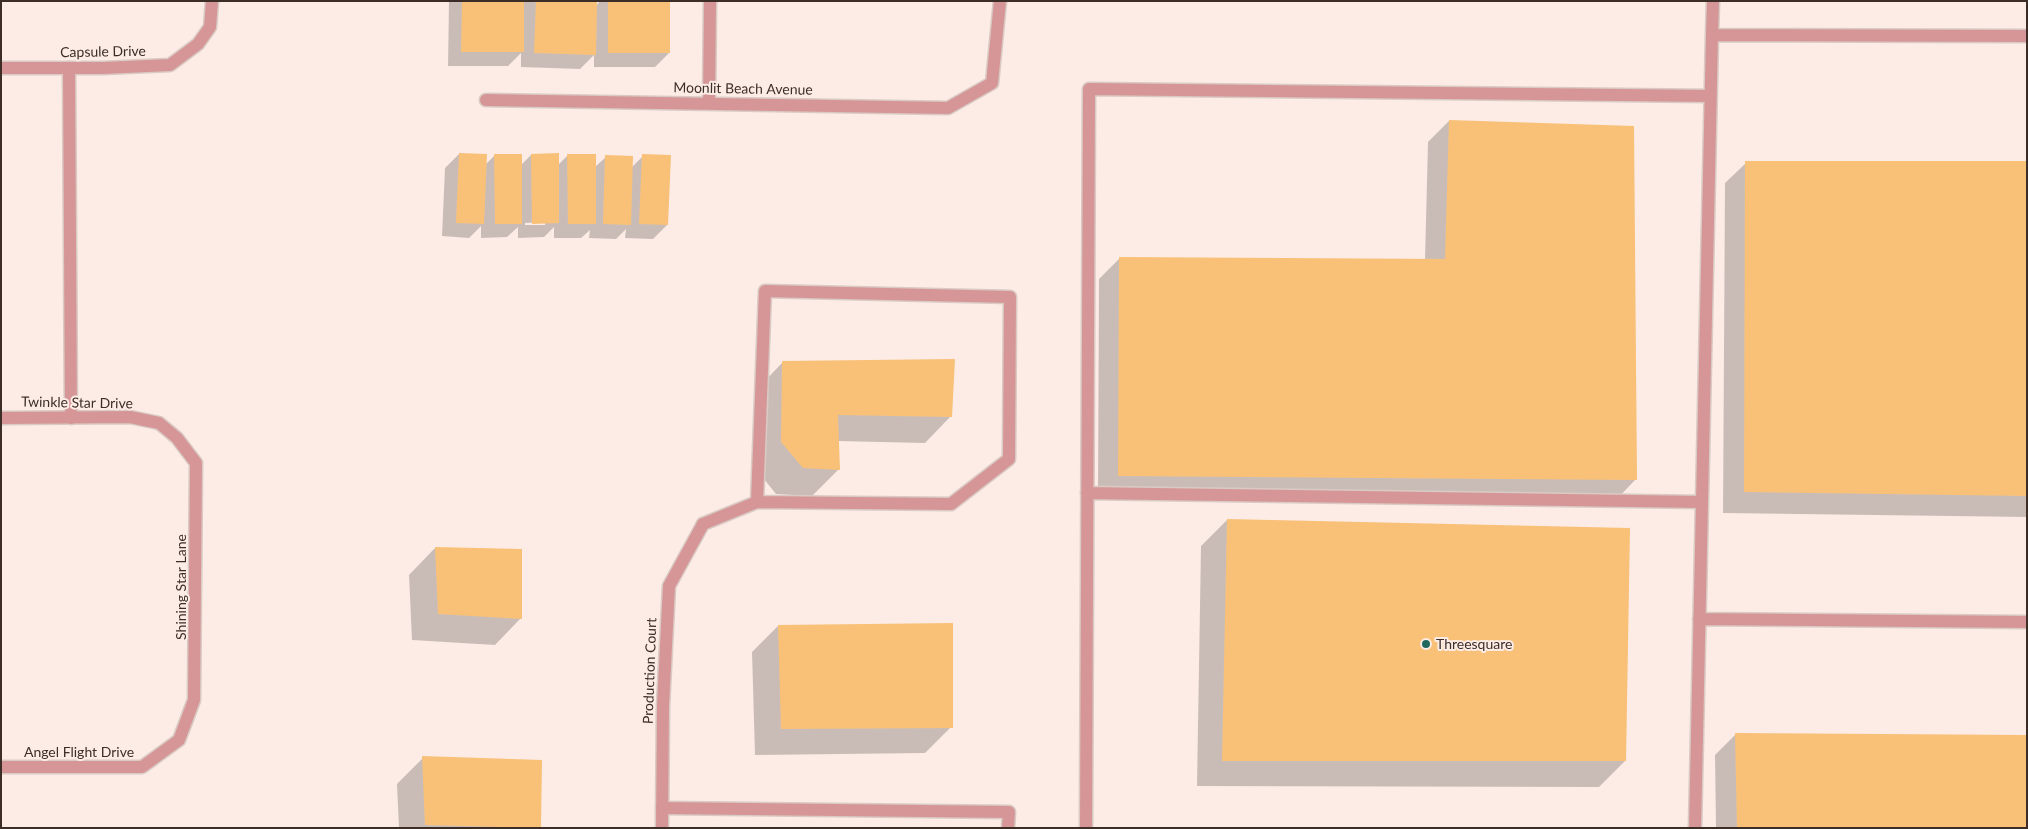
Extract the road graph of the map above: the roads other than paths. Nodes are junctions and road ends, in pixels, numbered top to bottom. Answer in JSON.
{"nodes":[{"id":1,"x":212,"y":1,"type":"edge"},
{"id":2,"x":710,"y":1,"type":"edge"},
{"id":3,"x":1000,"y":1,"type":"edge"},
{"id":4,"x":1713,"y":1,"type":"edge"},
{"id":5,"x":1712,"y":34,"type":"junction"},
{"id":6,"x":2027,"y":36,"type":"edge"},
{"id":7,"x":1,"y":68,"type":"edge"},
{"id":8,"x":69,"y":68,"type":"junction"},
{"id":9,"x":1710,"y":96,"type":"junction"},
{"id":10,"x":486,"y":100,"type":"dead end"},
{"id":11,"x":709,"y":104,"type":"junction"},
{"id":12,"x":1,"y":418,"type":"edge"},
{"id":13,"x":71,"y":418,"type":"junction"},
{"id":14,"x":177,"y":438,"type":"joint"},
{"id":15,"x":1087,"y":493,"type":"junction"},
{"id":16,"x":758,"y":502,"type":"junction"},
{"id":17,"x":1702,"y":502,"type":"junction"},
{"id":18,"x":1699,"y":620,"type":"junction"},
{"id":19,"x":2027,"y":622,"type":"edge"},
{"id":20,"x":179,"y":740,"type":"joint"},
{"id":21,"x":1,"y":767,"type":"edge"},
{"id":22,"x":662,"y":808,"type":"junction"},
{"id":23,"x":662,"y":828,"type":"edge"},
{"id":24,"x":1008,"y":828,"type":"edge"},
{"id":25,"x":1086,"y":828,"type":"edge"},
{"id":26,"x":1695,"y":828,"type":"edge"}],
"edges":[{"from":1,"to":8,"type":"street","name":"Capsule Drive"},
{"from":2,"to":11,"type":"street"},
{"from":3,"to":11,"type":"street","name":"Moonlit Beach Avenue"},
{"from":4,"to":5,"type":"street"},
{"from":5,"to":6,"type":"street"},
{"from":5,"to":9,"type":"street"},
{"from":7,"to":8,"type":"street","name":"Capsule Drive"},
{"from":8,"to":13,"type":"street"},
{"from":9,"to":15,"type":"street"},
{"from":9,"to":17,"type":"street"},
{"from":10,"to":11,"type":"street","name":"Moonlit Beach Avenue"},
{"from":12,"to":13,"type":"street","name":"Twinkle Star Drive"},
{"from":13,"to":14,"type":"street","name":"Twinkle Star Drive"},
{"from":14,"to":20,"type":"street","name":"Shining Star Lane"},
{"from":15,"to":17,"type":"street"},
{"from":15,"to":25,"type":"street"},
{"from":16,"to":16,"type":"street"},
{"from":16,"to":22,"type":"street","name":"Production Court"},
{"from":17,"to":18,"type":"street"},
{"from":18,"to":19,"type":"street"},
{"from":18,"to":26,"type":"street"},
{"from":20,"to":21,"type":"street","name":"Angel Flight Drive"},
{"from":22,"to":23,"type":"street","name":"Production Court"},
{"from":22,"to":24,"type":"street"}]}
